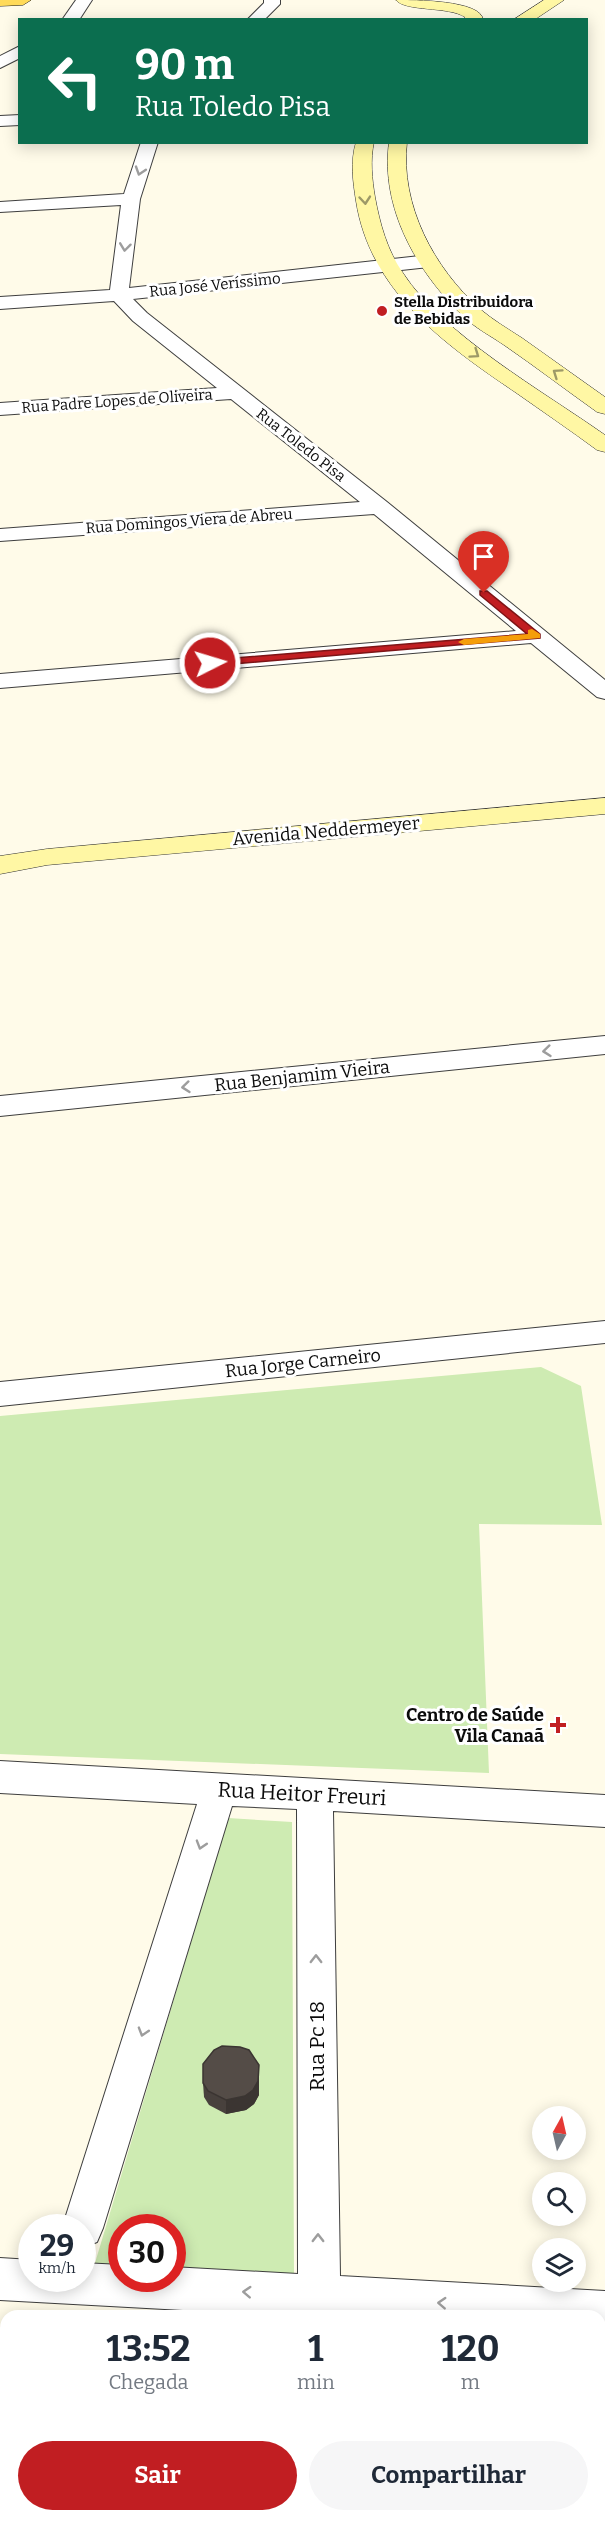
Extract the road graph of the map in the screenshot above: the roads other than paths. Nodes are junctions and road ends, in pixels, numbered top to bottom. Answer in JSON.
{"nodes":[{"id":1,"x":23,"y":0,"type":"edge"},
{"id":2,"x":84,"y":0,"type":"edge"},
{"id":3,"x":272,"y":0,"type":"edge"},
{"id":4,"x":404,"y":0,"type":"edge"},
{"id":5,"x":556,"y":0,"type":"edge"},
{"id":6,"x":0,"y":2,"type":"edge"},
{"id":7,"x":471,"y":15,"type":"edge"},
{"id":8,"x":72,"y":18,"type":"edge"},
{"id":9,"x":257,"y":18,"type":"edge"},
{"id":10,"x":524,"y":18,"type":"edge"},
{"id":11,"x":18,"y":52,"type":"edge"},
{"id":12,"x":0,"y":63,"type":"edge"},
{"id":13,"x":18,"y":120,"type":"edge"},
{"id":14,"x":0,"y":121,"type":"edge"},
{"id":15,"x":149,"y":144,"type":"edge"},
{"id":16,"x":364,"y":144,"type":"edge"},
{"id":17,"x":397,"y":144,"type":"edge"},
{"id":18,"x":131,"y":199,"type":"junction"},
{"id":19,"x":0,"y":207,"type":"edge"},
{"id":20,"x":429,"y":261,"type":"junction"},
{"id":21,"x":386,"y":265,"type":"junction"},
{"id":22,"x":119,"y":295,"type":"junction"},
{"id":23,"x":0,"y":303,"type":"edge"},
{"id":24,"x":234,"y":393,"type":"junction"},
{"id":25,"x":605,"y":407,"type":"edge"},
{"id":26,"x":0,"y":409,"type":"edge"},
{"id":27,"x":605,"y":445,"type":"edge"},
{"id":28,"x":379,"y":507,"type":"junction"},
{"id":29,"x":0,"y":535,"type":"edge"},
{"id":30,"x":536,"y":636,"type":"junction"},
{"id":31,"x":0,"y":681,"type":"edge"},
{"id":32,"x":605,"y":692,"type":"edge"},
{"id":33,"x":605,"y":806,"type":"edge"},
{"id":34,"x":0,"y":856,"type":"edge"},
{"id":35,"x":48,"y":857,"type":"junction"},
{"id":36,"x":0,"y":866,"type":"edge"},
{"id":37,"x":605,"y":1045,"type":"edge"},
{"id":38,"x":0,"y":1106,"type":"edge"},
{"id":39,"x":605,"y":1332,"type":"edge"},
{"id":40,"x":0,"y":1394,"type":"edge"},
{"id":41,"x":0,"y":1777,"type":"edge"},
{"id":42,"x":219,"y":1790,"type":"junction"},
{"id":43,"x":315,"y":1795,"type":"junction"},
{"id":44,"x":605,"y":1811,"type":"edge"},
{"id":45,"x":86,"y":2214,"type":"edge"},
{"id":46,"x":0,"y":2279,"type":"edge"},
{"id":47,"x":18,"y":2280,"type":"edge"},
{"id":48,"x":96,"y":2283,"type":"edge"},
{"id":49,"x":318,"y":2296,"type":"junction"},
{"id":50,"x":569,"y":2310,"type":"edge"}],
"edges":[{"from":1,"to":6,"type":"main road"},
{"from":2,"to":8,"type":"street"},
{"from":3,"to":9,"type":"street"},
{"from":4,"to":7,"type":"main road"},
{"from":5,"to":10,"type":"main road"},
{"from":11,"to":12,"type":"street"},
{"from":13,"to":14,"type":"street"},
{"from":15,"to":18,"type":"street","one_way":true},
{"from":16,"to":21,"type":"main road","one_way":true},
{"from":17,"to":20,"type":"main road"},
{"from":18,"to":19,"type":"street"},
{"from":18,"to":22,"type":"street","one_way":true},
{"from":20,"to":21,"type":"street","name":"Rua José Veríssimo"},
{"from":25,"to":20,"type":"main road","one_way":true},
{"from":21,"to":22,"type":"street","name":"Rua José Veríssimo"},
{"from":21,"to":27,"type":"main road","one_way":true},
{"from":22,"to":23,"type":"street","name":"Rua José Veríssimo"},
{"from":22,"to":24,"type":"street","name":"Rua Toledo Pisa"},
{"from":24,"to":26,"type":"street","name":"Rua Padre Lopes de Oliveira"},
{"from":24,"to":28,"type":"street","name":"Rua Toledo Pisa"},
{"from":28,"to":29,"type":"street","name":"Rua Domingos Viera de Abreu"},
{"from":28,"to":30,"type":"street","name":"Rua Toledo Pisa"},
{"from":30,"to":31,"type":"street"},
{"from":30,"to":32,"type":"street","name":"Rua Toledo Pisa"},
{"from":33,"to":35,"type":"main road","name":"Avenida Neddermeyer"},
{"from":34,"to":35,"type":"main road","name":"Avenida Neddermeyer"},
{"from":35,"to":36,"type":"main road","name":"Avenida Neddermeyer"},
{"from":37,"to":38,"type":"street","name":"Rua Benjamim Vieira","one_way":true},
{"from":39,"to":40,"type":"street","name":"Rua Jorge Carneiro"},
{"from":41,"to":42,"type":"street","name":"Rua Heitor Freuri"},
{"from":42,"to":43,"type":"street","name":"Rua Heitor Freuri"},
{"from":42,"to":45,"type":"street","one_way":true},
{"from":43,"to":44,"type":"street","name":"Rua Heitor Freuri"},
{"from":49,"to":43,"type":"street","name":"Rua Pc 18","one_way":true},
{"from":46,"to":47,"type":"street"},
{"from":49,"to":48,"type":"street","one_way":true},
{"from":50,"to":49,"type":"street","one_way":true}]}
